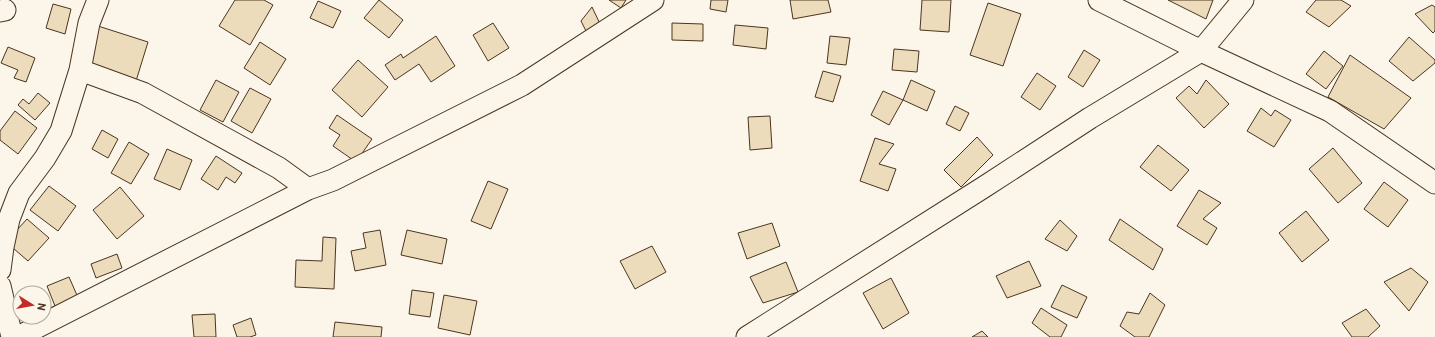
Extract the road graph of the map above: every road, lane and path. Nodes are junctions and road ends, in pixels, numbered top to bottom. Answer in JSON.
{"nodes":[{"id":1,"x":98,"y":0,"type":"edge"},
{"id":2,"x":653,"y":0,"type":"edge"},
{"id":3,"x":1099,"y":0,"type":"edge"},
{"id":4,"x":1243,"y":0,"type":"edge"},
{"id":5,"x":1202,"y":51,"type":"junction"},
{"id":6,"x":80,"y":70,"type":"junction"},
{"id":7,"x":1435,"y":183,"type":"edge"},
{"id":8,"x":308,"y":189,"type":"junction"},
{"id":9,"x":0,"y":270,"type":"edge"},
{"id":10,"x":0,"y":286,"type":"edge"},
{"id":11,"x":12,"y":337,"type":"edge"},
{"id":12,"x":18,"y":337,"type":"edge"},
{"id":13,"x":747,"y":337,"type":"edge"}],
"edges":[{"from":1,"to":6,"type":"street"},
{"from":2,"to":8,"type":"street"},
{"from":3,"to":5,"type":"street"},
{"from":4,"to":5,"type":"street"},
{"from":5,"to":7,"type":"street"},
{"from":5,"to":13,"type":"street"},
{"from":6,"to":8,"type":"street"},
{"from":6,"to":9,"type":"street"},
{"from":8,"to":12,"type":"street"},
{"from":10,"to":11,"type":"street"}]}
